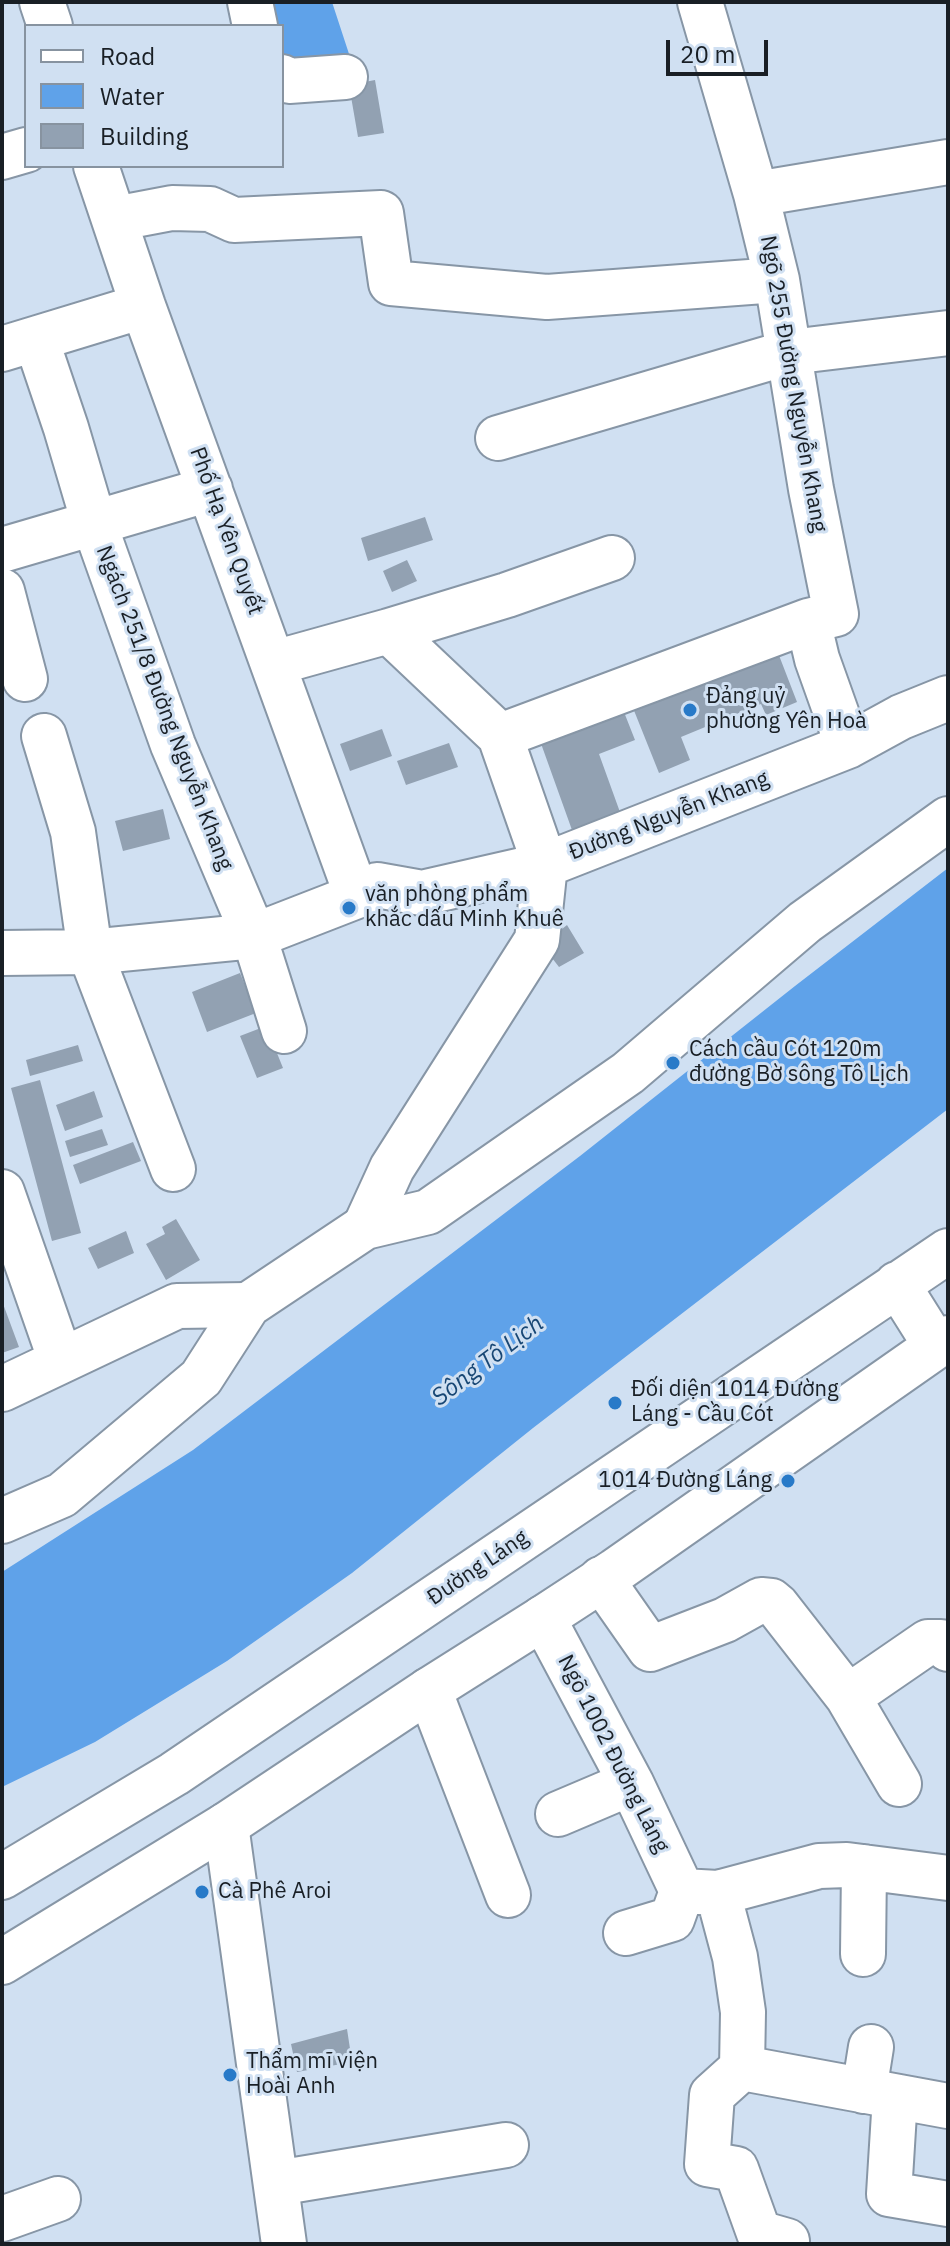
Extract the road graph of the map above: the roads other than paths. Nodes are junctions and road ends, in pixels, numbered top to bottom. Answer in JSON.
{"nodes":[{"id":1,"x":42,"y":2,"type":"edge"},
{"id":2,"x":250,"y":2,"type":"edge"},
{"id":3,"x":700,"y":2,"type":"edge"},
{"id":4,"x":49,"y":24,"type":"edge"},
{"id":5,"x":255,"y":24,"type":"edge"},
{"id":6,"x":345,"y":77,"type":"dead end"},
{"id":7,"x":284,"y":78,"type":"edge"},
{"id":8,"x":24,"y":151,"type":"edge"},
{"id":9,"x":2,"y":157,"type":"edge"},
{"id":10,"x":948,"y":162,"type":"edge"},
{"id":11,"x":97,"y":168,"type":"edge"},
{"id":12,"x":756,"y":194,"type":"junction"},
{"id":13,"x":114,"y":219,"type":"junction"},
{"id":14,"x":777,"y":280,"type":"junction"},
{"id":15,"x":143,"y":306,"type":"junction"},
{"id":16,"x":948,"y":333,"type":"edge"},
{"id":17,"x":19,"y":344,"type":"edge"},
{"id":18,"x":790,"y":352,"type":"junction"},
{"id":19,"x":498,"y":438,"type":"dead end"},
{"id":20,"x":210,"y":489,"type":"junction"},
{"id":21,"x":94,"y":523,"type":"junction"},
{"id":22,"x":2,"y":550,"type":"edge"},
{"id":23,"x":612,"y":558,"type":"dead end"},
{"id":24,"x":2,"y":591,"type":"edge"},
{"id":25,"x":808,"y":621,"type":"junction"},
{"id":26,"x":389,"y":631,"type":"junction"},
{"id":27,"x":274,"y":663,"type":"junction"},
{"id":28,"x":25,"y":679,"type":"dead end"},
{"id":29,"x":948,"y":698,"type":"edge"},
{"id":30,"x":44,"y":736,"type":"dead end"},
{"id":31,"x":500,"y":736,"type":"junction"},
{"id":32,"x":848,"y":746,"type":"junction"},
{"id":33,"x":948,"y":819,"type":"edge"},
{"id":34,"x":545,"y":865,"type":"junction"},
{"id":35,"x":357,"y":896,"type":"junction"},
{"id":36,"x":254,"y":936,"type":"junction"},
{"id":37,"x":90,"y":952,"type":"junction"},
{"id":38,"x":2,"y":953,"type":"edge"},
{"id":39,"x":284,"y":1031,"type":"dead end"},
{"id":40,"x":173,"y":1169,"type":"dead end"},
{"id":41,"x":2,"y":1192,"type":"edge"},
{"id":42,"x":365,"y":1227,"type":"junction"},
{"id":43,"x":948,"y":1251,"type":"edge"},
{"id":44,"x":897,"y":1284,"type":"junction"},
{"id":45,"x":248,"y":1305,"type":"junction"},
{"id":46,"x":942,"y":1342,"type":"edge"},
{"id":47,"x":61,"y":1361,"type":"junction"},
{"id":48,"x":2,"y":1389,"type":"edge"},
{"id":49,"x":2,"y":1521,"type":"edge"},
{"id":50,"x":601,"y":1579,"type":"junction"},
{"id":51,"x":543,"y":1618,"type":"junction"},
{"id":52,"x":947,"y":1647,"type":"edge"},
{"id":53,"x":429,"y":1690,"type":"junction"},
{"id":54,"x":848,"y":1697,"type":"junction"},
{"id":55,"x":631,"y":1783,"type":"junction"},
{"id":56,"x":899,"y":1784,"type":"dead end"},
{"id":57,"x":558,"y":1814,"type":"dead end"},
{"id":58,"x":226,"y":1825,"type":"junction"},
{"id":59,"x":870,"y":1868,"type":"junction"},
{"id":60,"x":2,"y":1877,"type":"edge"},
{"id":61,"x":948,"y":1878,"type":"edge"},
{"id":62,"x":700,"y":1892,"type":"junction"},
{"id":63,"x":508,"y":1895,"type":"dead end"},
{"id":64,"x":626,"y":1933,"type":"dead end"},
{"id":65,"x":868,"y":1939,"type":"dead end"},
{"id":66,"x":2,"y":1962,"type":"edge"},
{"id":67,"x":871,"y":2047,"type":"dead end"},
{"id":68,"x":742,"y":2068,"type":"junction"},
{"id":69,"x":880,"y":2094,"type":"junction"},
{"id":70,"x":948,"y":2106,"type":"edge"},
{"id":71,"x":506,"y":2145,"type":"dead end"},
{"id":72,"x":277,"y":2183,"type":"junction"},
{"id":73,"x":58,"y":2199,"type":"dead end"},
{"id":74,"x":948,"y":2204,"type":"edge"},
{"id":75,"x":2,"y":2219,"type":"edge"},
{"id":76,"x":2,"y":2228,"type":"edge"},
{"id":77,"x":787,"y":2241,"type":"dead end"},
{"id":78,"x":6,"y":2244,"type":"edge"},
{"id":79,"x":284,"y":2244,"type":"edge"}],
"edges":[{"from":1,"to":4,"type":"main road"},
{"from":2,"to":5,"type":"main road"},
{"from":3,"to":12,"type":"main road","name":"Ngõ 255 Đường Nguyễn Khang"},
{"from":6,"to":7,"type":"main road"},
{"from":8,"to":9,"type":"main road"},
{"from":10,"to":12,"type":"main road"},
{"from":11,"to":13,"type":"main road","name":"Phố Hạ Yên Quyết"},
{"from":12,"to":14,"type":"main road","name":"Ngõ 255 Đường Nguyễn Khang"},
{"from":13,"to":14,"type":"main road"},
{"from":13,"to":15,"type":"main road","name":"Phố Hạ Yên Quyết"},
{"from":14,"to":18,"type":"main road","name":"Ngõ 255 Đường Nguyễn Khang"},
{"from":15,"to":17,"type":"main road"},
{"from":15,"to":20,"type":"main road","name":"Phố Hạ Yên Quyết"},
{"from":16,"to":18,"type":"main road"},
{"from":17,"to":21,"type":"main road","name":"Ngách 251/8 Đường Nguyễn Khang"},
{"from":18,"to":19,"type":"main road"},
{"from":18,"to":25,"type":"main road","name":"Ngõ 255 Đường Nguyễn Khang"},
{"from":20,"to":21,"type":"main road"},
{"from":20,"to":27,"type":"main road","name":"Phố Hạ Yên Quyết"},
{"from":21,"to":22,"type":"main road"},
{"from":21,"to":36,"type":"main road","name":"Ngách 251/8 Đường Nguyễn Khang"},
{"from":23,"to":26,"type":"main road"},
{"from":24,"to":28,"type":"main road"},
{"from":25,"to":31,"type":"main road"},
{"from":25,"to":32,"type":"main road"},
{"from":26,"to":27,"type":"main road"},
{"from":26,"to":31,"type":"main road"},
{"from":27,"to":35,"type":"main road","name":"Phố Hạ Yên Quyết"},
{"from":29,"to":32,"type":"main road","name":"Đường Nguyễn Khang"},
{"from":30,"to":37,"type":"main road"},
{"from":31,"to":34,"type":"main road"},
{"from":32,"to":34,"type":"main road","name":"Đường Nguyễn Khang"},
{"from":33,"to":42,"type":"main road"},
{"from":34,"to":35,"type":"main road"},
{"from":34,"to":42,"type":"main road","name":"Đường Nguyễn Khang"},
{"from":35,"to":36,"type":"main road"},
{"from":36,"to":37,"type":"main road"},
{"from":36,"to":39,"type":"main road","name":"Ngách 251/8 Đường Nguyễn Khang"},
{"from":37,"to":38,"type":"main road"},
{"from":37,"to":40,"type":"main road"},
{"from":41,"to":47,"type":"main road"},
{"from":42,"to":45,"type":"main road"},
{"from":43,"to":44,"type":"main road","name":"Đường Láng"},
{"from":44,"to":46,"type":"main road"},
{"from":44,"to":60,"type":"main road","name":"Đường Láng"},
{"from":45,"to":47,"type":"main road"},
{"from":45,"to":49,"type":"main road"},
{"from":46,"to":50,"type":"main road"},
{"from":47,"to":48,"type":"main road"},
{"from":50,"to":51,"type":"main road"},
{"from":50,"to":54,"type":"main road"},
{"from":51,"to":53,"type":"main road"},
{"from":51,"to":55,"type":"main road","name":"Ngõ 1002 Đường Láng"},
{"from":52,"to":54,"type":"main road"},
{"from":53,"to":58,"type":"main road"},
{"from":53,"to":63,"type":"main road"},
{"from":54,"to":56,"type":"main road"},
{"from":55,"to":57,"type":"main road"},
{"from":55,"to":62,"type":"main road","name":"Ngõ 1002 Đường Láng"},
{"from":58,"to":66,"type":"main road"},
{"from":58,"to":72,"type":"main road"},
{"from":59,"to":61,"type":"main road"},
{"from":59,"to":62,"type":"main road"},
{"from":59,"to":65,"type":"main road"},
{"from":62,"to":64,"type":"main road"},
{"from":62,"to":68,"type":"main road","name":"Ngõ 1002 Đường Láng"},
{"from":67,"to":69,"type":"main road"},
{"from":68,"to":69,"type":"main road"},
{"from":68,"to":77,"type":"main road"},
{"from":69,"to":70,"type":"main road"},
{"from":69,"to":74,"type":"main road"},
{"from":71,"to":72,"type":"main road"},
{"from":72,"to":79,"type":"main road"},
{"from":73,"to":75,"type":"main road"},
{"from":76,"to":78,"type":"main road"}]}
